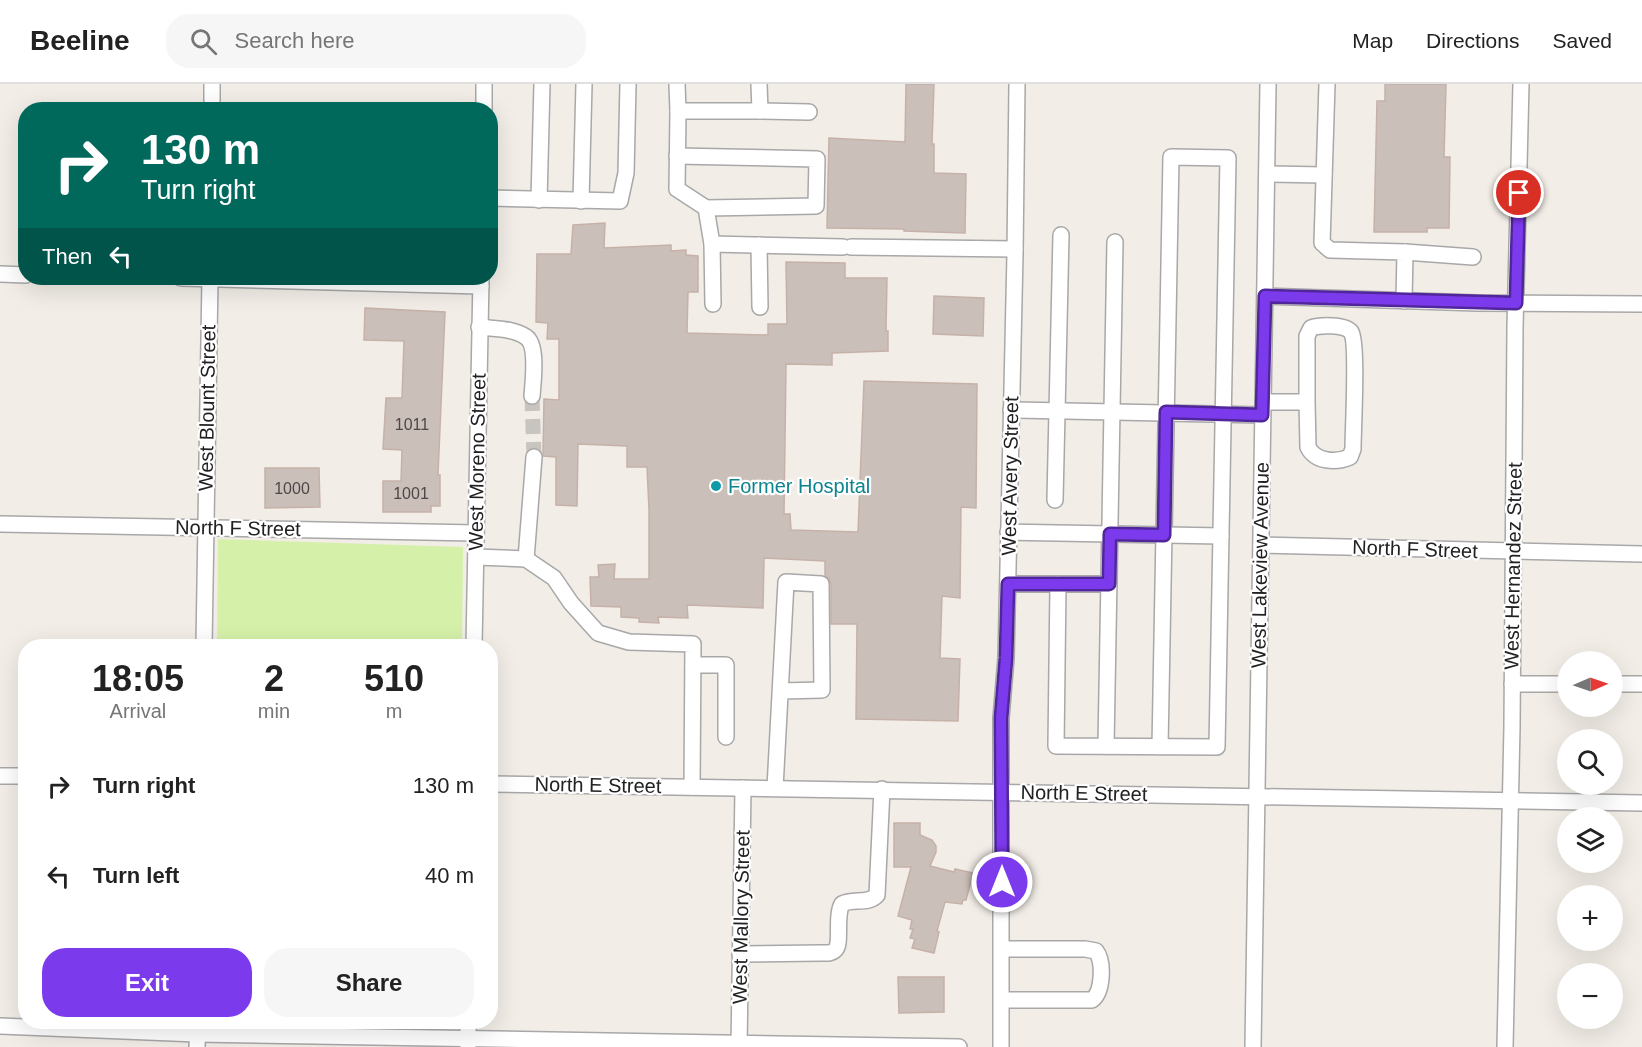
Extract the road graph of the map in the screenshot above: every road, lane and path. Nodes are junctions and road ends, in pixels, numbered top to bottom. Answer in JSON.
{"nodes":[{"id":1,"x":212,"y":84,"type":"edge"},
{"id":2,"x":484,"y":84,"type":"edge"},
{"id":3,"x":542,"y":84,"type":"edge"},
{"id":4,"x":584,"y":84,"type":"edge"},
{"id":5,"x":628,"y":84,"type":"edge"},
{"id":6,"x":677,"y":84,"type":"edge"},
{"id":7,"x":759,"y":84,"type":"edge"},
{"id":8,"x":1017,"y":84,"type":"edge"},
{"id":9,"x":1268,"y":84,"type":"edge"},
{"id":10,"x":1327,"y":84,"type":"edge"},
{"id":11,"x":1521,"y":84,"type":"edge"},
{"id":12,"x":212,"y":102,"type":"edge"},
{"id":13,"x":484,"y":102,"type":"edge"},
{"id":14,"x":678,"y":111,"type":"junction"},
{"id":15,"x":760,"y":111,"type":"junction"},
{"id":16,"x":809,"y":112,"type":"dead end"},
{"id":17,"x":677,"y":156,"type":"junction"},
{"id":18,"x":1267,"y":174,"type":"junction"},
{"id":19,"x":1324,"y":175,"type":"junction"},
{"id":20,"x":498,"y":198,"type":"edge"},
{"id":21,"x":539,"y":200,"type":"junction"},
{"id":22,"x":581,"y":201,"type":"junction"},
{"id":23,"x":706,"y":208,"type":"junction"},
{"id":24,"x":1062,"y":235,"type":"dead end"},
{"id":25,"x":1115,"y":242,"type":"dead end"},
{"id":26,"x":712,"y":244,"type":"junction"},
{"id":27,"x":759,"y":245,"type":"junction"},
{"id":28,"x":1015,"y":249,"type":"junction"},
{"id":29,"x":1405,"y":252,"type":"junction"},
{"id":30,"x":1473,"y":257,"type":"dead end"},
{"id":31,"x":0,"y":274,"type":"edge"},
{"id":32,"x":18,"y":275,"type":"edge"},
{"id":33,"x":210,"y":285,"type":"edge"},
{"id":34,"x":481,"y":285,"type":"edge"},
{"id":35,"x":1265,"y":296,"type":"junction"},
{"id":36,"x":1404,"y":300,"type":"junction"},
{"id":37,"x":1516,"y":303,"type":"junction"},
{"id":38,"x":713,"y":304,"type":"dead end"},
{"id":39,"x":1642,"y":304,"type":"edge"},
{"id":40,"x":760,"y":307,"type":"dead end"},
{"id":41,"x":479,"y":327,"type":"junction"},
{"id":42,"x":532,"y":396,"type":"tunnel mouth"},
{"id":43,"x":1307,"y":402,"type":"junction"},
{"id":44,"x":1262,"y":408,"type":"junction"},
{"id":45,"x":1011,"y":410,"type":"junction"},
{"id":46,"x":1057,"y":411,"type":"junction"},
{"id":47,"x":1112,"y":411,"type":"junction"},
{"id":48,"x":1166,"y":412,"type":"junction"},
{"id":49,"x":1223,"y":414,"type":"junction"},
{"id":50,"x":534,"y":457,"type":"tunnel mouth"},
{"id":51,"x":1055,"y":500,"type":"dead end"},
{"id":52,"x":0,"y":524,"type":"edge"},
{"id":53,"x":205,"y":528,"type":"junction"},
{"id":54,"x":1008,"y":532,"type":"junction"},
{"id":55,"x":476,"y":533,"type":"junction"},
{"id":56,"x":1110,"y":534,"type":"junction"},
{"id":57,"x":1164,"y":535,"type":"junction"},
{"id":58,"x":1221,"y":536,"type":"junction"},
{"id":59,"x":1261,"y":545,"type":"junction"},
{"id":60,"x":1513,"y":551,"type":"junction"},
{"id":61,"x":1642,"y":554,"type":"edge"},
{"id":62,"x":476,"y":557,"type":"junction"},
{"id":63,"x":526,"y":560,"type":"junction"},
{"id":64,"x":1008,"y":584,"type":"junction"},
{"id":65,"x":1058,"y":584,"type":"junction"},
{"id":66,"x":1109,"y":584,"type":"junction"},
{"id":67,"x":204,"y":639,"type":"edge"},
{"id":68,"x":474,"y":639,"type":"edge"},
{"id":69,"x":693,"y":664,"type":"junction"},
{"id":70,"x":1512,"y":684,"type":"junction"},
{"id":71,"x":1557,"y":684,"type":"edge"},
{"id":72,"x":1623,"y":684,"type":"edge"},
{"id":73,"x":1642,"y":684,"type":"edge"},
{"id":74,"x":781,"y":691,"type":"junction"},
{"id":75,"x":726,"y":737,"type":"dead end"},
{"id":76,"x":1106,"y":746,"type":"junction"},
{"id":77,"x":1160,"y":747,"type":"junction"},
{"id":78,"x":0,"y":776,"type":"edge"},
{"id":79,"x":18,"y":776,"type":"edge"},
{"id":80,"x":498,"y":784,"type":"edge"},
{"id":81,"x":692,"y":787,"type":"junction"},
{"id":82,"x":743,"y":788,"type":"junction"},
{"id":83,"x":775,"y":788,"type":"junction"},
{"id":84,"x":882,"y":789,"type":"junction"},
{"id":85,"x":1002,"y":792,"type":"junction"},
{"id":86,"x":1257,"y":796,"type":"junction"},
{"id":87,"x":1509,"y":801,"type":"junction"},
{"id":88,"x":1642,"y":803,"type":"edge"},
{"id":89,"x":1002,"y":949,"type":"junction"},
{"id":90,"x":740,"y":954,"type":"junction"},
{"id":91,"x":1002,"y":1000,"type":"junction"},
{"id":92,"x":0,"y":1026,"type":"edge"},
{"id":93,"x":18,"y":1027,"type":"edge"},
{"id":94,"x":74,"y":1029,"type":"edge"},
{"id":95,"x":331,"y":1029,"type":"edge"},
{"id":96,"x":197,"y":1034,"type":"edge"},
{"id":97,"x":468,"y":1043,"type":"edge"},
{"id":98,"x":605,"y":1043,"type":"edge"},
{"id":99,"x":739,"y":1045,"type":"edge"},
{"id":100,"x":959,"y":1047,"type":"edge"},
{"id":101,"x":1000,"y":1047,"type":"edge"},
{"id":102,"x":1252,"y":1047,"type":"edge"},
{"id":103,"x":1505,"y":1047,"type":"edge"}],
"edges":[{"from":1,"to":12,"type":"street"},
{"from":2,"to":13,"type":"street"},
{"from":3,"to":21,"type":"street"},
{"from":4,"to":22,"type":"street"},
{"from":5,"to":22,"type":"street"},
{"from":6,"to":14,"type":"street"},
{"from":7,"to":15,"type":"street"},
{"from":8,"to":28,"type":"street","name":"West Avery Street"},
{"from":9,"to":18,"type":"street","name":"West Lakeview Avenue"},
{"from":10,"to":19,"type":"street"},
{"from":11,"to":37,"type":"street","name":"West Hernandez Street"},
{"from":14,"to":15,"type":"street"},
{"from":14,"to":17,"type":"street"},
{"from":15,"to":16,"type":"street"},
{"from":17,"to":23,"type":"street"},
{"from":17,"to":23,"type":"street"},
{"from":18,"to":19,"type":"street"},
{"from":18,"to":35,"type":"street","name":"West Lakeview Avenue"},
{"from":19,"to":29,"type":"street"},
{"from":20,"to":21,"type":"street"},
{"from":21,"to":22,"type":"street"},
{"from":23,"to":26,"type":"street"},
{"from":24,"to":46,"type":"street"},
{"from":25,"to":47,"type":"street"},
{"from":26,"to":27,"type":"street"},
{"from":26,"to":38,"type":"street"},
{"from":27,"to":28,"type":"street"},
{"from":27,"to":40,"type":"street"},
{"from":28,"to":45,"type":"street","name":"West Avery Street"},
{"from":29,"to":30,"type":"street"},
{"from":29,"to":36,"type":"street"},
{"from":31,"to":32,"type":"street"},
{"from":33,"to":53,"type":"street","name":"West Blount Street"},
{"from":34,"to":41,"type":"street","name":"West Moreno Street"},
{"from":35,"to":36,"type":"street"},
{"from":35,"to":44,"type":"street","name":"West Lakeview Avenue"},
{"from":36,"to":37,"type":"street"},
{"from":37,"to":39,"type":"street"},
{"from":37,"to":60,"type":"street","name":"West Hernandez Street"},
{"from":41,"to":42,"type":"street"},
{"from":41,"to":55,"type":"street","name":"West Moreno Street"},
{"from":43,"to":43,"type":"street"},
{"from":43,"to":44,"type":"street"},
{"from":44,"to":49,"type":"street"},
{"from":44,"to":59,"type":"street","name":"West Lakeview Avenue"},
{"from":45,"to":46,"type":"street"},
{"from":45,"to":54,"type":"street","name":"West Avery Street"},
{"from":46,"to":47,"type":"street"},
{"from":46,"to":51,"type":"street"},
{"from":47,"to":48,"type":"street"},
{"from":47,"to":56,"type":"street"},
{"from":48,"to":49,"type":"street"},
{"from":48,"to":49,"type":"street"},
{"from":48,"to":57,"type":"street"},
{"from":49,"to":58,"type":"street"},
{"from":50,"to":63,"type":"street"},
{"from":52,"to":53,"type":"street","name":"North F Street"},
{"from":53,"to":55,"type":"street","name":"North F Street"},
{"from":53,"to":67,"type":"street","name":"West Blount Street"},
{"from":54,"to":56,"type":"street"},
{"from":54,"to":64,"type":"street","name":"West Avery Street"},
{"from":55,"to":62,"type":"street","name":"West Moreno Street"},
{"from":56,"to":57,"type":"street"},
{"from":56,"to":66,"type":"street"},
{"from":57,"to":58,"type":"street"},
{"from":57,"to":77,"type":"street"},
{"from":58,"to":77,"type":"street"},
{"from":59,"to":60,"type":"street","name":"North F Street"},
{"from":59,"to":86,"type":"street","name":"West Lakeview Avenue"},
{"from":60,"to":61,"type":"street","name":"North F Street"},
{"from":60,"to":70,"type":"street","name":"West Hernandez Street"},
{"from":62,"to":63,"type":"street"},
{"from":62,"to":68,"type":"street","name":"West Moreno Street"},
{"from":63,"to":69,"type":"street"},
{"from":64,"to":65,"type":"street"},
{"from":64,"to":85,"type":"street","name":"West Avery Street"},
{"from":65,"to":66,"type":"street"},
{"from":65,"to":76,"type":"street"},
{"from":66,"to":76,"type":"street"},
{"from":69,"to":75,"type":"street"},
{"from":69,"to":81,"type":"street"},
{"from":70,"to":71,"type":"street"},
{"from":70,"to":87,"type":"street","name":"West Hernandez Street"},
{"from":72,"to":73,"type":"street"},
{"from":74,"to":74,"type":"street"},
{"from":74,"to":83,"type":"street"},
{"from":76,"to":77,"type":"street"},
{"from":78,"to":79,"type":"street"},
{"from":80,"to":81,"type":"street","name":"North E Street"},
{"from":81,"to":82,"type":"street","name":"North E Street"},
{"from":82,"to":83,"type":"street","name":"North E Street"},
{"from":82,"to":90,"type":"street","name":"West Mallory Street"},
{"from":83,"to":84,"type":"street","name":"North E Street"},
{"from":84,"to":85,"type":"street","name":"North E Street"},
{"from":84,"to":90,"type":"street"},
{"from":85,"to":86,"type":"street","name":"North E Street"},
{"from":85,"to":89,"type":"street","name":"West Avery Street"},
{"from":86,"to":87,"type":"street","name":"North E Street"},
{"from":86,"to":102,"type":"street","name":"West Lakeview Avenue"},
{"from":87,"to":88,"type":"street","name":"North E Street"},
{"from":87,"to":103,"type":"street","name":"West Hernandez Street"},
{"from":89,"to":91,"type":"street","name":"West Avery Street"},
{"from":89,"to":91,"type":"street"},
{"from":90,"to":99,"type":"street","name":"West Mallory Street"},
{"from":91,"to":101,"type":"street","name":"West Avery Street"},
{"from":92,"to":93,"type":"street"},
{"from":94,"to":96,"type":"street"},
{"from":95,"to":96,"type":"street"},
{"from":95,"to":97,"type":"street"},
{"from":97,"to":98,"type":"street"},
{"from":98,"to":99,"type":"street"},
{"from":99,"to":100,"type":"street"}]}
